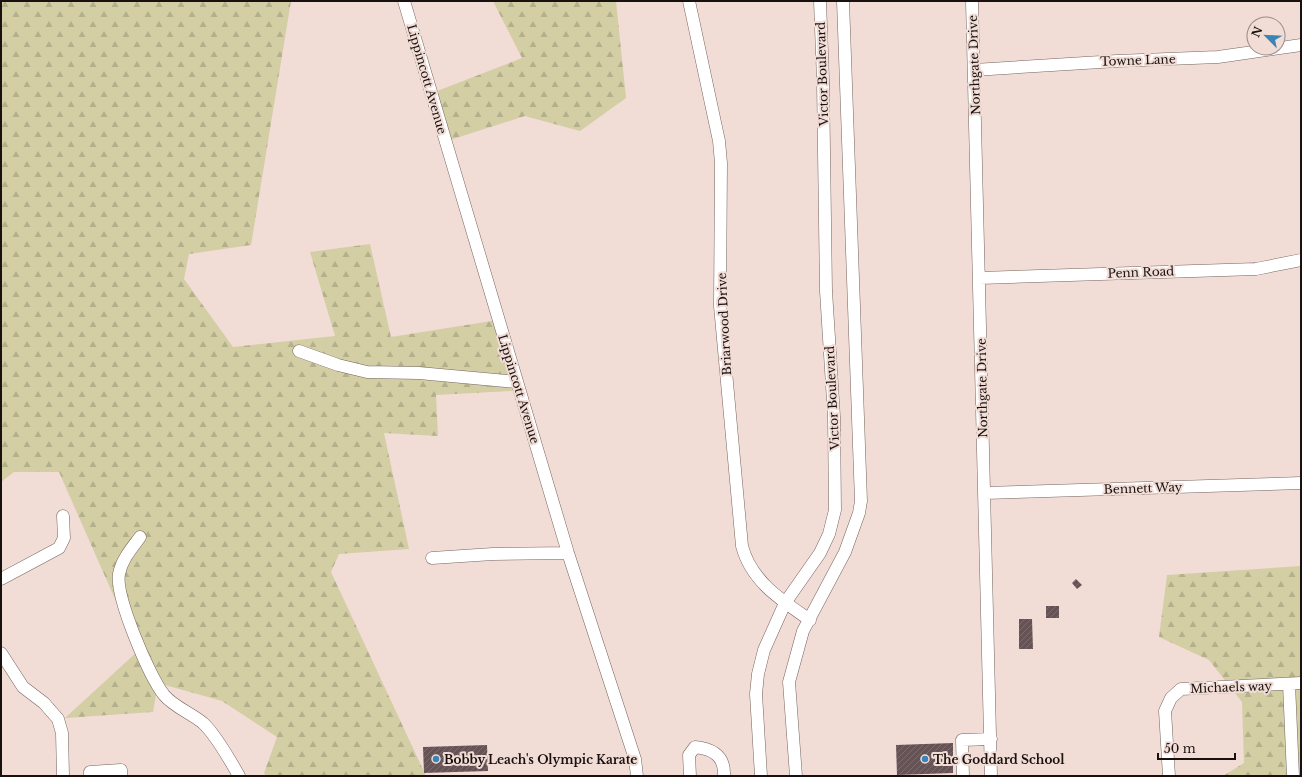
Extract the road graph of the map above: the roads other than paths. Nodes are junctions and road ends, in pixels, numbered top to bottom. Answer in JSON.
{"nodes":[{"id":1,"x":404,"y":1,"type":"edge"},
{"id":2,"x":689,"y":1,"type":"edge"},
{"id":3,"x":820,"y":1,"type":"edge"},
{"id":4,"x":843,"y":1,"type":"edge"},
{"id":5,"x":972,"y":1,"type":"edge"},
{"id":6,"x":1301,"y":45,"type":"edge"},
{"id":7,"x":974,"y":70,"type":"junction"},
{"id":8,"x":1301,"y":260,"type":"edge"},
{"id":9,"x":980,"y":278,"type":"junction"},
{"id":10,"x":299,"y":351,"type":"dead end"},
{"id":11,"x":517,"y":382,"type":"junction"},
{"id":12,"x":1301,"y":483,"type":"edge"},
{"id":13,"x":985,"y":493,"type":"junction"},
{"id":14,"x":63,"y":516,"type":"dead end"},
{"id":15,"x":140,"y":537,"type":"dead end"},
{"id":16,"x":568,"y":553,"type":"junction"},
{"id":17,"x":432,"y":558,"type":"dead end"},
{"id":18,"x":1,"y":579,"type":"edge"},
{"id":19,"x":785,"y":603,"type":"junction"},
{"id":20,"x":810,"y":620,"type":"junction"},
{"id":21,"x":1,"y":653,"type":"edge"},
{"id":22,"x":1295,"y":684,"type":"edge"},
{"id":23,"x":991,"y":739,"type":"junction"},
{"id":24,"x":63,"y":776,"type":"edge"},
{"id":25,"x":90,"y":776,"type":"edge"},
{"id":26,"x":121,"y":776,"type":"edge"},
{"id":27,"x":239,"y":776,"type":"edge"},
{"id":28,"x":637,"y":776,"type":"edge"},
{"id":29,"x":690,"y":776,"type":"edge"},
{"id":30,"x":724,"y":776,"type":"edge"},
{"id":31,"x":761,"y":776,"type":"edge"},
{"id":32,"x":796,"y":776,"type":"edge"},
{"id":33,"x":963,"y":776,"type":"edge"},
{"id":34,"x":991,"y":776,"type":"edge"},
{"id":35,"x":1169,"y":776,"type":"edge"},
{"id":36,"x":1293,"y":776,"type":"edge"}],
"edges":[{"from":1,"to":11,"type":"street","name":"Lippincott Avenue"},
{"from":2,"to":19,"type":"street","name":"Briarwood Drive"},
{"from":3,"to":19,"type":"street","name":"Victor Boulevard"},
{"from":4,"to":20,"type":"street","name":"Victor Boulevard"},
{"from":5,"to":7,"type":"street","name":"Northgate Drive"},
{"from":6,"to":7,"type":"street","name":"Towne Lane"},
{"from":7,"to":9,"type":"street","name":"Northgate Drive"},
{"from":8,"to":9,"type":"street","name":"Penn Road"},
{"from":9,"to":13,"type":"street","name":"Northgate Drive"},
{"from":10,"to":11,"type":"street"},
{"from":11,"to":16,"type":"street","name":"Lippincott Avenue"},
{"from":12,"to":13,"type":"street","name":"Bennett Way"},
{"from":13,"to":23,"type":"street","name":"Northgate Drive"},
{"from":14,"to":18,"type":"street"},
{"from":15,"to":27,"type":"street"},
{"from":16,"to":17,"type":"street"},
{"from":16,"to":28,"type":"street","name":"Lippincott Avenue"},
{"from":19,"to":20,"type":"street","name":"Briarwood Drive"},
{"from":19,"to":31,"type":"street","name":"Victor Boulevard"},
{"from":20,"to":32,"type":"street","name":"Victor Boulevard"},
{"from":21,"to":24,"type":"street"},
{"from":22,"to":35,"type":"street","name":"Michaels way"},
{"from":22,"to":36,"type":"street"},
{"from":23,"to":33,"type":"street"},
{"from":23,"to":34,"type":"street","name":"Northgate Drive"},
{"from":25,"to":26,"type":"street"},
{"from":29,"to":30,"type":"street"}]}
